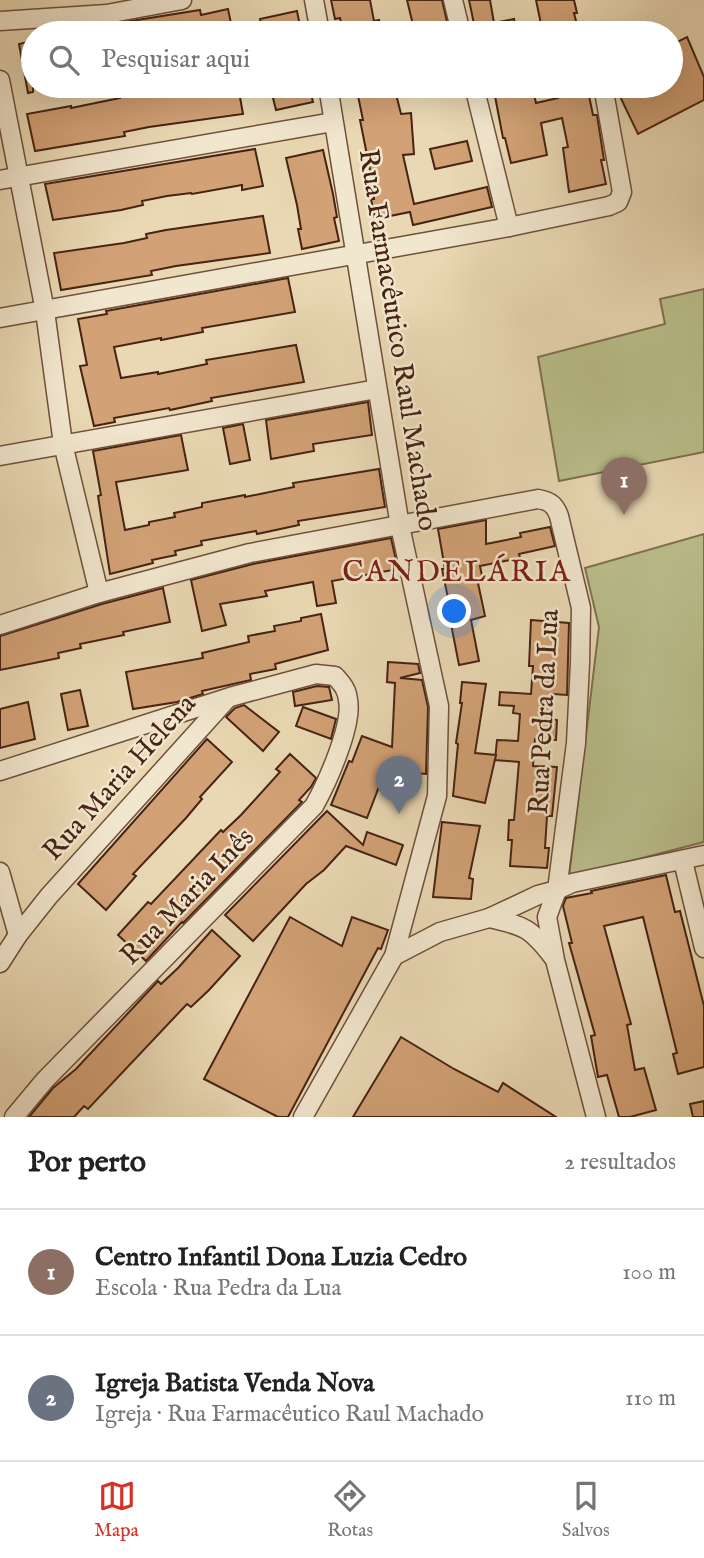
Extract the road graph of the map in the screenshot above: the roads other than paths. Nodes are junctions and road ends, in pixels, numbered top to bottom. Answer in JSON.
{"nodes":[{"id":1,"x":183,"y":0,"type":"edge"},
{"id":2,"x":314,"y":0,"type":"edge"},
{"id":3,"x":453,"y":0,"type":"edge"},
{"id":4,"x":318,"y":21,"type":"edge"},
{"id":5,"x":458,"y":21,"type":"edge"},
{"id":6,"x":0,"y":22,"type":"edge"},
{"id":7,"x":0,"y":80,"type":"edge"},
{"id":8,"x":330,"y":98,"type":"edge"},
{"id":9,"x":477,"y":98,"type":"edge"},
{"id":10,"x":605,"y":98,"type":"edge"},
{"id":11,"x":333,"y":122,"type":"junction"},
{"id":12,"x":9,"y":179,"type":"edge"},
{"id":13,"x":509,"y":227,"type":"junction"},
{"id":14,"x":356,"y":254,"type":"junction"},
{"id":15,"x":45,"y":311,"type":"junction"},
{"id":16,"x":0,"y":318,"type":"edge"},
{"id":17,"x":377,"y":389,"type":"junction"},
{"id":18,"x":63,"y":444,"type":"junction"},
{"id":19,"x":0,"y":456,"type":"edge"},
{"id":20,"x":400,"y":526,"type":"junction"},
{"id":21,"x":99,"y":593,"type":"junction"},
{"id":22,"x":0,"y":625,"type":"edge"},
{"id":23,"x":230,"y":696,"type":"junction"},
{"id":24,"x":0,"y":771,"type":"edge"},
{"id":25,"x":704,"y":855,"type":"edge"},
{"id":26,"x":683,"y":861,"type":"junction"},
{"id":27,"x":0,"y":872,"type":"edge"},
{"id":28,"x":557,"y":890,"type":"junction"},
{"id":29,"x":489,"y":918,"type":"junction"},
{"id":30,"x":19,"y":935,"type":"junction"},
{"id":31,"x":704,"y":948,"type":"edge"},
{"id":32,"x":394,"y":956,"type":"junction"},
{"id":33,"x":555,"y":960,"type":"junction"},
{"id":34,"x":0,"y":963,"type":"edge"},
{"id":35,"x":14,"y":1117,"type":"edge"},
{"id":36,"x":303,"y":1117,"type":"edge"},
{"id":37,"x":596,"y":1117,"type":"edge"}],
"edges":[{"from":1,"to":6,"type":"street"},
{"from":2,"to":4,"type":"street"},
{"from":3,"to":5,"type":"street"},
{"from":7,"to":12,"type":"street"},
{"from":8,"to":11,"type":"street","name":"Rua Farmacêutico Raul Machado"},
{"from":9,"to":13,"type":"street"},
{"from":10,"to":13,"type":"street"},
{"from":11,"to":12,"type":"street"},
{"from":11,"to":14,"type":"street","name":"Rua Farmacêutico Raul Machado"},
{"from":12,"to":15,"type":"street"},
{"from":13,"to":14,"type":"street"},
{"from":14,"to":15,"type":"street"},
{"from":14,"to":17,"type":"street","name":"Rua Farmacêutico Raul Machado"},
{"from":15,"to":16,"type":"street"},
{"from":15,"to":18,"type":"street"},
{"from":17,"to":18,"type":"street"},
{"from":17,"to":20,"type":"street","name":"Rua Farmacêutico Raul Machado"},
{"from":18,"to":19,"type":"street"},
{"from":18,"to":21,"type":"street"},
{"from":20,"to":21,"type":"street"},
{"from":20,"to":28,"type":"street","name":"Rua Pedra da Lua"},
{"from":20,"to":32,"type":"street","name":"Rua Farmacêutico Raul Machado"},
{"from":21,"to":22,"type":"street"},
{"from":23,"to":24,"type":"street"},
{"from":23,"to":30,"type":"street","name":"Rua Maria Helena"},
{"from":23,"to":35,"type":"street","name":"Rua Maria Inês"},
{"from":25,"to":26,"type":"street"},
{"from":26,"to":28,"type":"street"},
{"from":26,"to":31,"type":"street"},
{"from":27,"to":30,"type":"street"},
{"from":28,"to":29,"type":"street"},
{"from":28,"to":33,"type":"street","name":"Rua Pedra da Lua"},
{"from":29,"to":32,"type":"street"},
{"from":29,"to":33,"type":"street"},
{"from":30,"to":34,"type":"street","name":"Rua Maria Helena"},
{"from":32,"to":36,"type":"street","name":"Rua Farmacêutico Raul Machado"},
{"from":33,"to":37,"type":"street","name":"Rua Pedra da Lua"}]}
